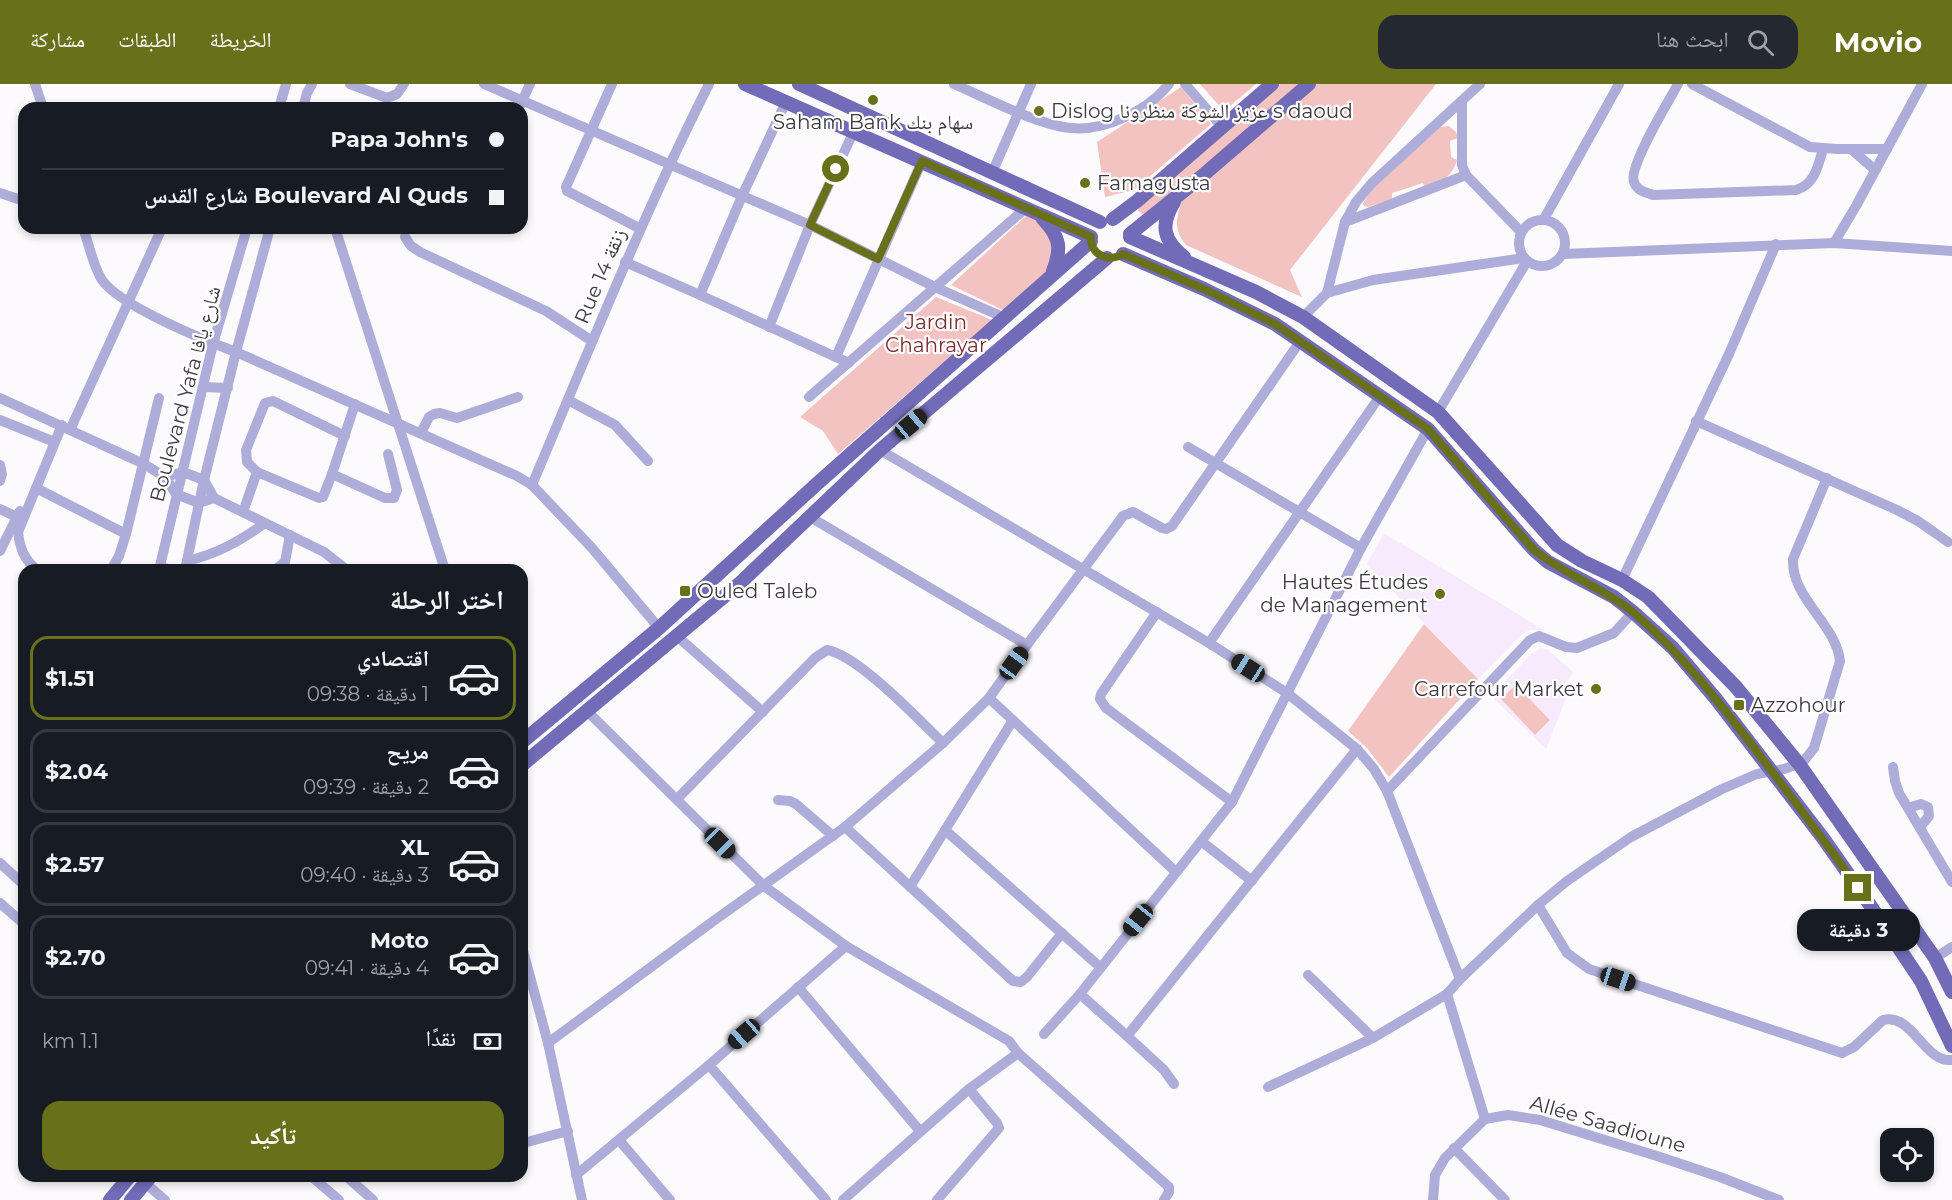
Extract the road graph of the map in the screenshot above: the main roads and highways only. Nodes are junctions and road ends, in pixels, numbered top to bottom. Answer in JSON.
{"nodes":[{"id":1,"x":745,"y":84,"type":"edge"},
{"id":2,"x":799,"y":84,"type":"edge"},
{"id":3,"x":1272,"y":84,"type":"edge"},
{"id":4,"x":1309,"y":84,"type":"edge"},
{"id":5,"x":1178,"y":195,"type":"junction"},
{"id":6,"x":1040,"y":215,"type":"junction"},
{"id":7,"x":1107,"y":221,"type":"junction"},
{"id":8,"x":1130,"y":235,"type":"junction"},
{"id":9,"x":1091,"y":239,"type":"junction"},
{"id":10,"x":1123,"y":254,"type":"junction"},
{"id":11,"x":1107,"y":258,"type":"junction"},
{"id":12,"x":1195,"y":266,"type":"junction"},
{"id":13,"x":1052,"y":274,"type":"junction"},
{"id":14,"x":528,"y":737,"type":"edge"},
{"id":15,"x":528,"y":760,"type":"edge"},
{"id":16,"x":1952,"y":992,"type":"edge"},
{"id":17,"x":1952,"y":1046,"type":"edge"},
{"id":18,"x":125,"y":1182,"type":"edge"},
{"id":19,"x":146,"y":1182,"type":"edge"},
{"id":20,"x":110,"y":1200,"type":"edge"},
{"id":21,"x":131,"y":1200,"type":"edge"}],
"edges":[{"from":1,"to":6,"type":"main road"},
{"from":2,"to":7,"type":"main road"},
{"from":3,"to":7,"type":"main road"},
{"from":4,"to":5,"type":"main road"},
{"from":5,"to":8,"type":"main road"},
{"from":5,"to":12,"type":"main road"},
{"from":6,"to":9,"type":"main road"},
{"from":6,"to":13,"type":"main road"},
{"from":7,"to":8,"type":"main road"},
{"from":7,"to":9,"type":"main road"},
{"from":8,"to":10,"type":"main road"},
{"from":8,"to":12,"type":"main road"},
{"from":9,"to":11,"type":"main road"},
{"from":9,"to":13,"type":"main road"},
{"from":10,"to":11,"type":"main road"},
{"from":10,"to":17,"type":"main road"},
{"from":11,"to":15,"type":"main road"},
{"from":12,"to":16,"type":"main road"},
{"from":13,"to":14,"type":"main road"},
{"from":18,"to":20,"type":"main road"},
{"from":19,"to":21,"type":"main road"}]}
